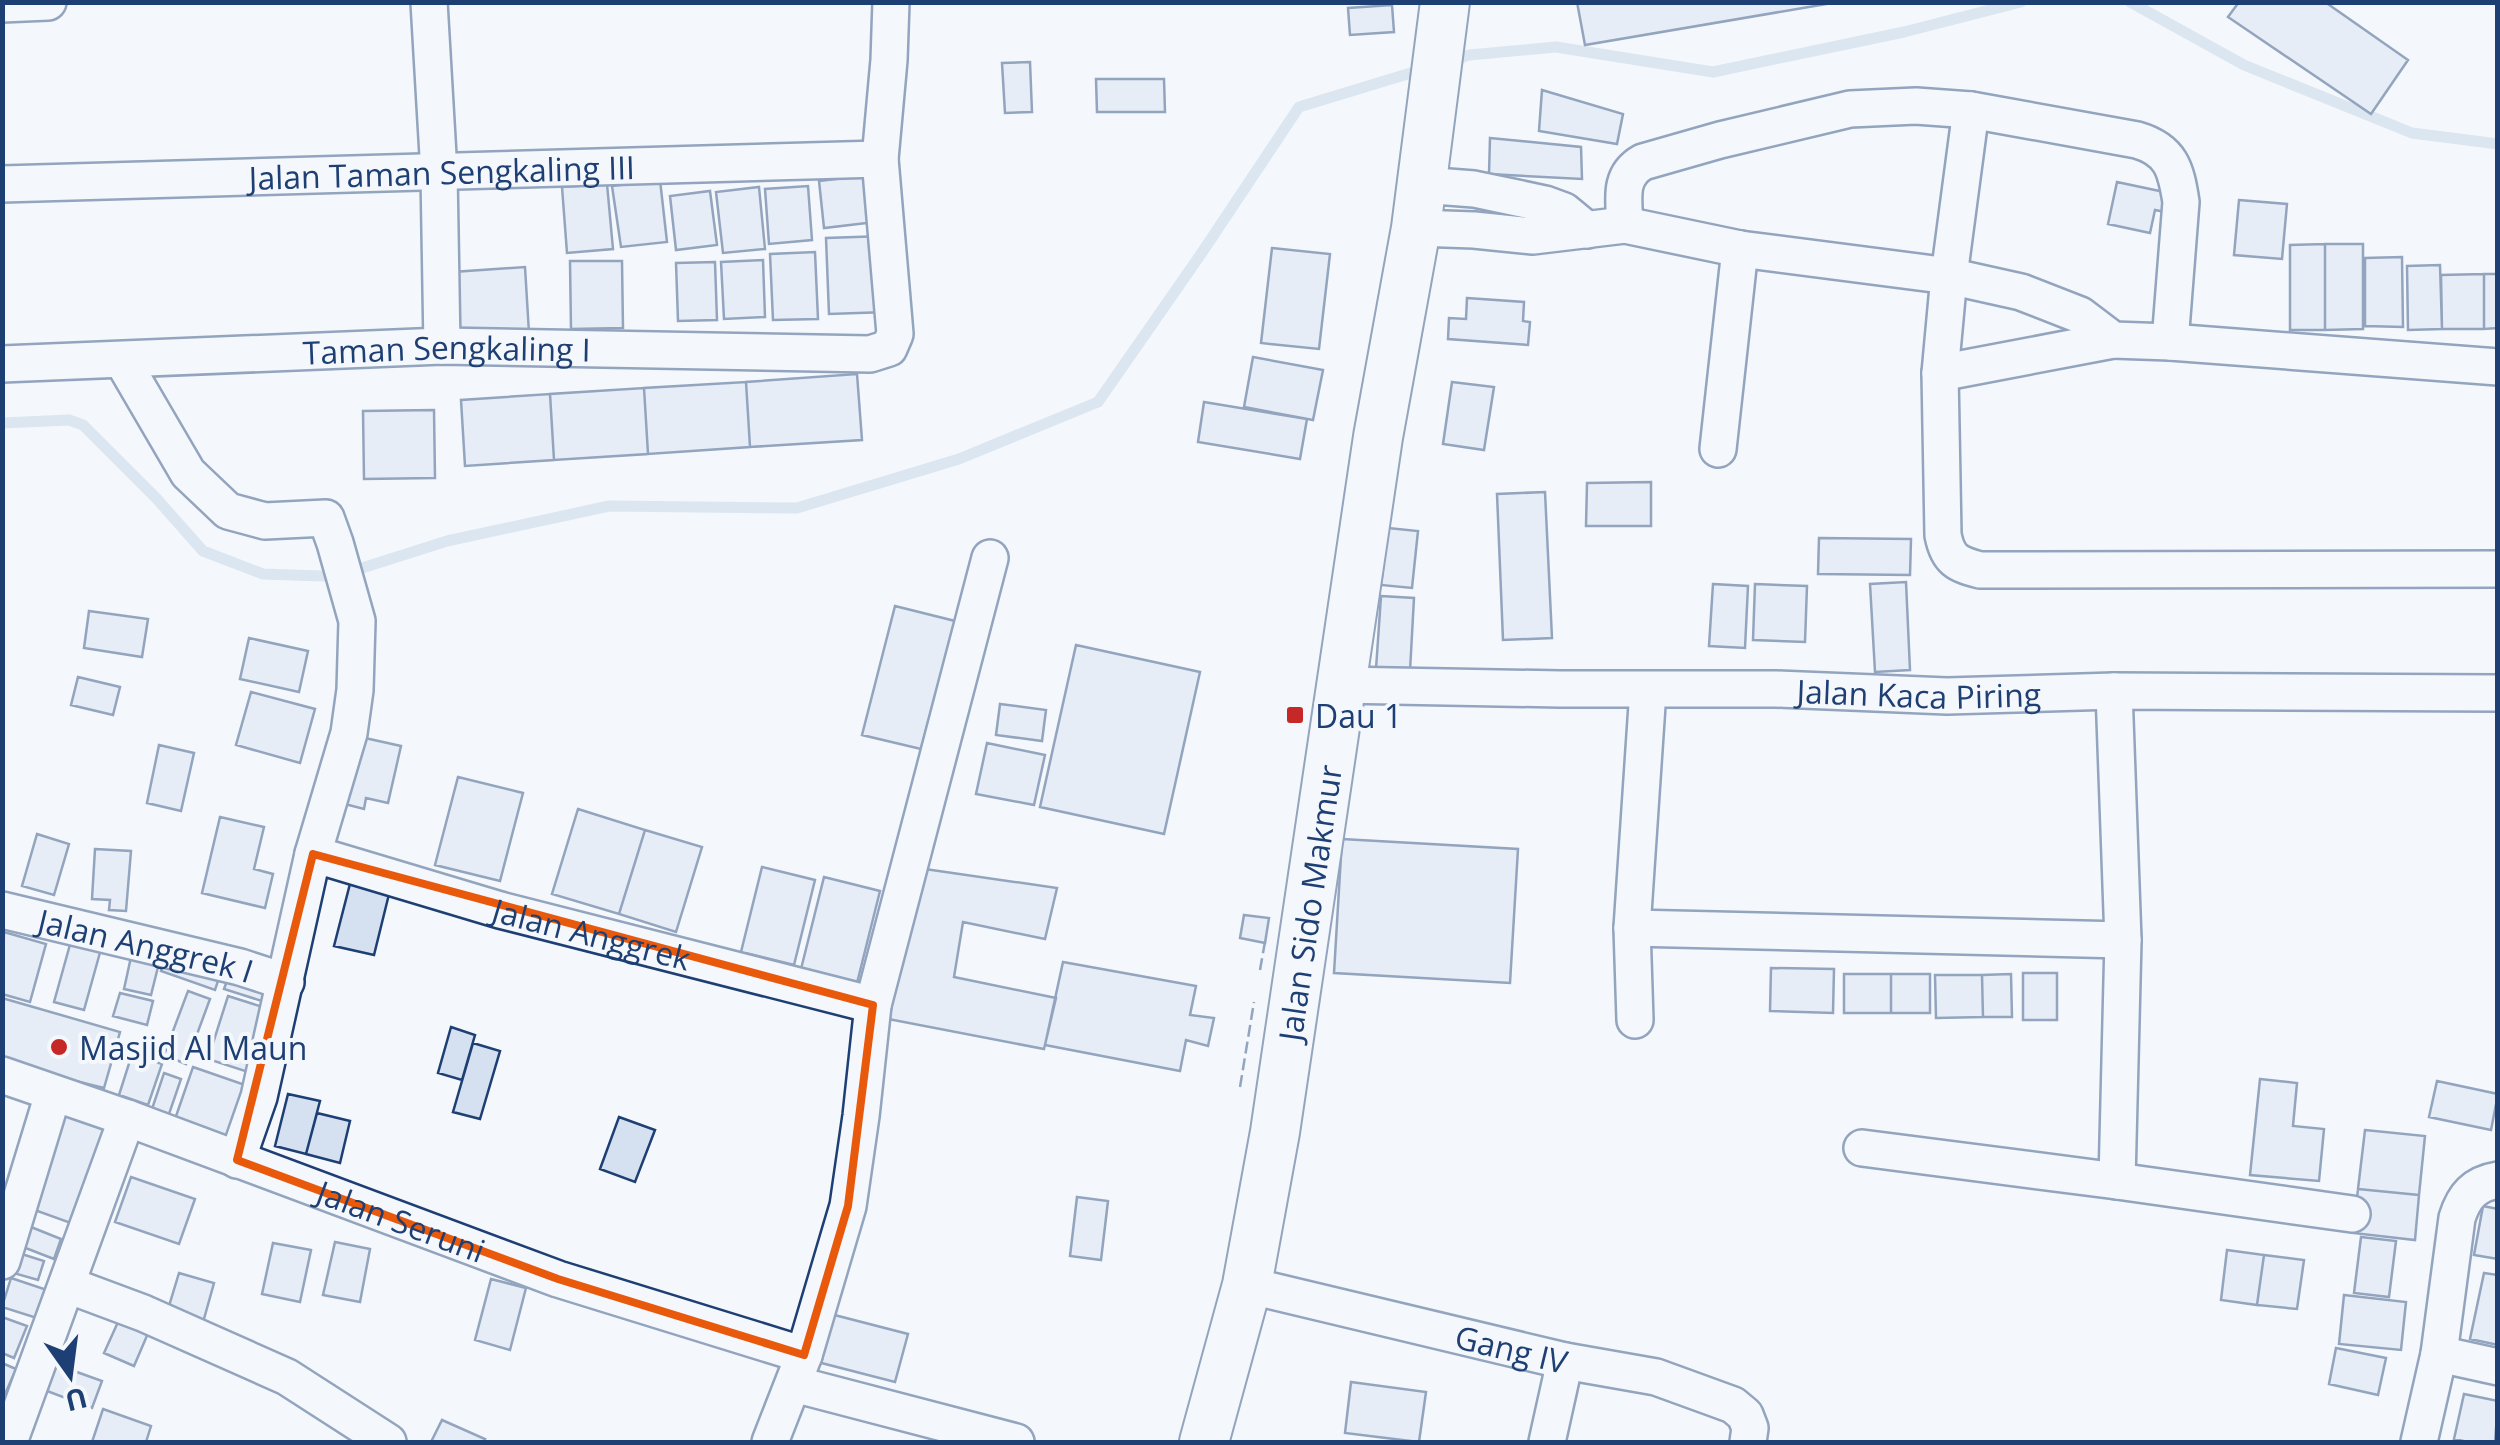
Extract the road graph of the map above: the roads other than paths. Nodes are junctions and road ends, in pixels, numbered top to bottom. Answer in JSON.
{"nodes":[{"id":1,"x":48,"y":2,"type":"edge"},
{"id":2,"x":429,"y":2,"type":"edge"},
{"id":3,"x":891,"y":2,"type":"edge"},
{"id":4,"x":2,"y":4,"type":"edge"},
{"id":5,"x":1444,"y":6,"type":"edge"},
{"id":6,"x":1971,"y":110,"type":"junction"},
{"id":7,"x":880,"y":159,"type":"junction"},
{"id":8,"x":438,"y":173,"type":"junction"},
{"id":9,"x":2,"y":184,"type":"edge"},
{"id":10,"x":1419,"y":206,"type":"junction"},
{"id":11,"x":1626,"y":224,"type":"junction"},
{"id":12,"x":1740,"y":249,"type":"junction"},
{"id":13,"x":1949,"y":276,"type":"junction"},
{"id":14,"x":2113,"y":340,"type":"junction"},
{"id":15,"x":2170,"y":342,"type":"junction"},
{"id":16,"x":442,"y":346,"type":"junction"},
{"id":17,"x":122,"y":360,"type":"junction"},
{"id":18,"x":2,"y":364,"type":"edge"},
{"id":19,"x":2498,"y":367,"type":"edge"},
{"id":20,"x":1940,"y":372,"type":"junction"},
{"id":21,"x":1718,"y":448,"type":"dead end"},
{"id":22,"x":990,"y":558,"type":"dead end"},
{"id":23,"x":2498,"y":570,"type":"edge"},
{"id":24,"x":1341,"y":685,"type":"junction"},
{"id":25,"x":1648,"y":690,"type":"junction"},
{"id":26,"x":2114,"y":691,"type":"junction"},
{"id":27,"x":2498,"y":693,"type":"edge"},
{"id":28,"x":314,"y":854,"type":"junction"},
{"id":29,"x":2,"y":910,"type":"edge"},
{"id":30,"x":1632,"y":928,"type":"junction"},
{"id":31,"x":2123,"y":940,"type":"junction"},
{"id":32,"x":286,"y":982,"type":"junction"},
{"id":33,"x":873,"y":1005,"type":"junction"},
{"id":34,"x":1635,"y":1020,"type":"dead end"},
{"id":35,"x":2,"y":1076,"type":"edge"},
{"id":36,"x":52,"y":1094,"type":"junction"},
{"id":37,"x":127,"y":1118,"type":"junction"},
{"id":38,"x":1862,"y":1148,"type":"dead end"},
{"id":39,"x":237,"y":1160,"type":"junction"},
{"id":40,"x":2498,"y":1180,"type":"edge"},
{"id":41,"x":2117,"y":1181,"type":"junction"},
{"id":42,"x":2352,"y":1214,"type":"dead end"},
{"id":43,"x":2,"y":1261,"type":"edge"},
{"id":44,"x":68,"y":1285,"type":"junction"},
{"id":45,"x":1247,"y":1285,"type":"junction"},
{"id":46,"x":2439,"y":1354,"type":"junction"},
{"id":47,"x":1565,"y":1361,"type":"junction"},
{"id":48,"x":2498,"y":1368,"type":"edge"},
{"id":49,"x":799,"y":1370,"type":"junction"},
{"id":50,"x":9,"y":1442,"type":"edge"},
{"id":51,"x":388,"y":1442,"type":"edge"},
{"id":52,"x":770,"y":1442,"type":"edge"},
{"id":53,"x":1016,"y":1442,"type":"edge"},
{"id":54,"x":1204,"y":1442,"type":"edge"},
{"id":55,"x":1547,"y":1442,"type":"edge"},
{"id":56,"x":1748,"y":1442,"type":"edge"},
{"id":57,"x":2419,"y":1442,"type":"edge"}],
"edges":[{"from":1,"to":4,"type":"street"},
{"from":2,"to":8,"type":"street"},
{"from":3,"to":7,"type":"street"},
{"from":5,"to":10,"type":"main road","name":"Jalan Sido Makmur"},
{"from":6,"to":11,"type":"street"},
{"from":6,"to":13,"type":"street"},
{"from":6,"to":15,"type":"street"},
{"from":7,"to":8,"type":"street","name":"Jalan Taman Sengkaling III"},
{"from":7,"to":16,"type":"street","name":"Taman Sengkaling I"},
{"from":8,"to":9,"type":"street","name":"Jalan Taman Sengkaling III"},
{"from":8,"to":16,"type":"street"},
{"from":10,"to":11,"type":"street"},
{"from":10,"to":24,"type":"main road","name":"Jalan Sido Makmur"},
{"from":11,"to":12,"type":"street"},
{"from":12,"to":13,"type":"street"},
{"from":12,"to":21,"type":"street"},
{"from":13,"to":14,"type":"street"},
{"from":13,"to":20,"type":"street"},
{"from":14,"to":15,"type":"street"},
{"from":14,"to":20,"type":"street"},
{"from":15,"to":19,"type":"street"},
{"from":16,"to":17,"type":"street","name":"Taman Sengkaling I"},
{"from":17,"to":18,"type":"street","name":"Taman Sengkaling I"},
{"from":17,"to":28,"type":"street"},
{"from":20,"to":23,"type":"street"},
{"from":22,"to":33,"type":"street"},
{"from":24,"to":25,"type":"street","name":"Jalan Kaca Piring"},
{"from":24,"to":45,"type":"main road","name":"Jalan Sido Makmur"},
{"from":25,"to":26,"type":"street","name":"Jalan Kaca Piring"},
{"from":25,"to":30,"type":"street"},
{"from":26,"to":27,"type":"street","name":"Jalan Kaca Piring"},
{"from":26,"to":31,"type":"street"},
{"from":28,"to":32,"type":"street"},
{"from":28,"to":33,"type":"street","name":"Jalan Anggrek"},
{"from":29,"to":32,"type":"street","name":"Jalan Anggrek I"},
{"from":30,"to":31,"type":"street"},
{"from":30,"to":34,"type":"street"},
{"from":31,"to":41,"type":"street"},
{"from":32,"to":39,"type":"street"},
{"from":33,"to":49,"type":"street"},
{"from":35,"to":36,"type":"street","name":"Jalan Seruni"},
{"from":36,"to":37,"type":"street","name":"Jalan Seruni"},
{"from":36,"to":43,"type":"street"},
{"from":37,"to":39,"type":"street","name":"Jalan Seruni"},
{"from":37,"to":44,"type":"street"},
{"from":38,"to":41,"type":"street"},
{"from":39,"to":49,"type":"street","name":"Jalan Seruni"},
{"from":40,"to":46,"type":"street"},
{"from":41,"to":42,"type":"street"},
{"from":44,"to":50,"type":"street"},
{"from":44,"to":51,"type":"street"},
{"from":45,"to":47,"type":"street","name":"Gang IV"},
{"from":45,"to":54,"type":"main road","name":"Jalan Sido Makmur"},
{"from":46,"to":48,"type":"street"},
{"from":46,"to":57,"type":"street"},
{"from":47,"to":55,"type":"street"},
{"from":47,"to":56,"type":"street","name":"Gang IV"},
{"from":49,"to":52,"type":"street"},
{"from":49,"to":53,"type":"street","name":"Jalan Seruni"}]}
